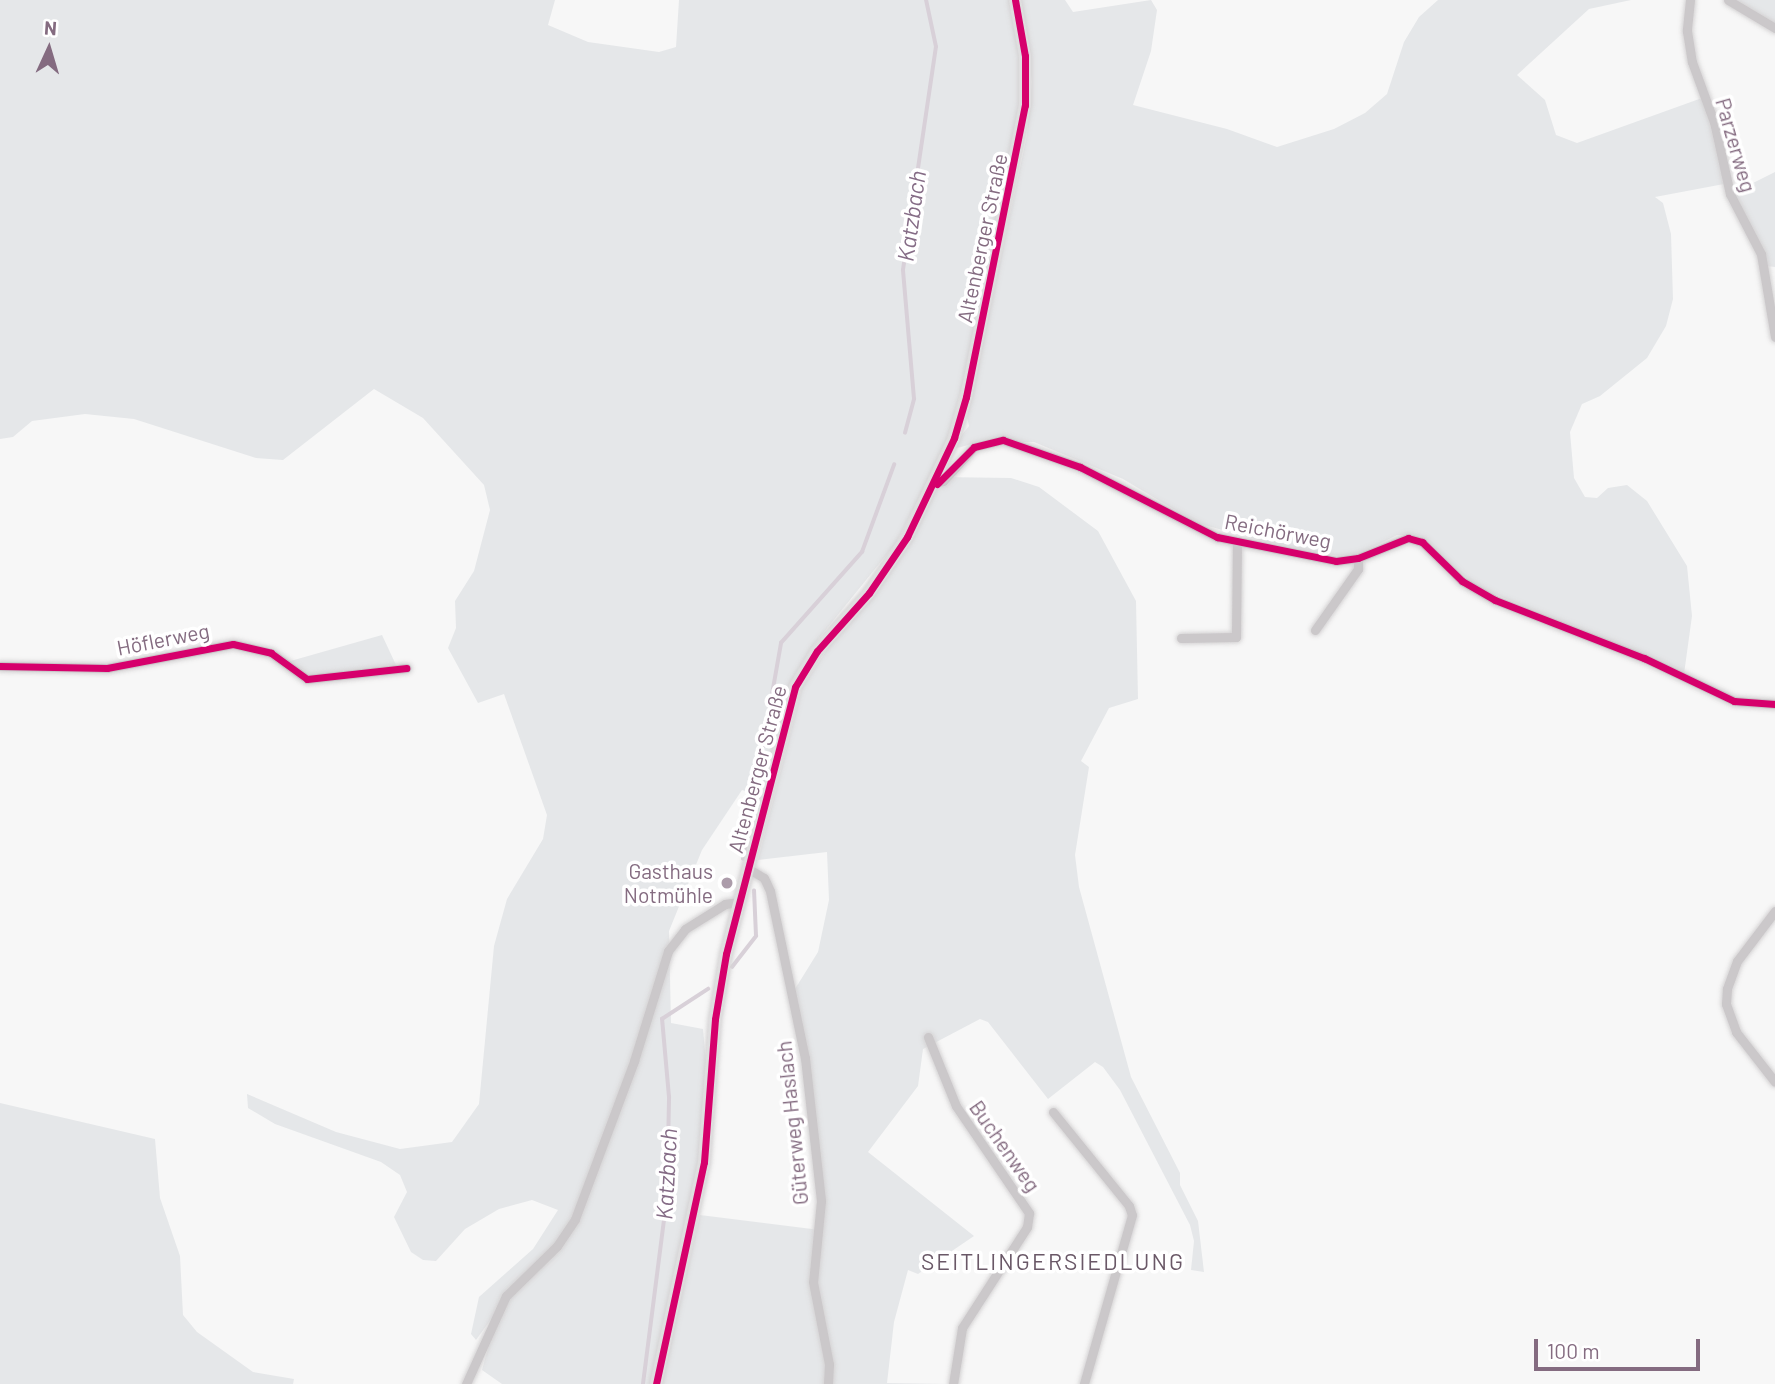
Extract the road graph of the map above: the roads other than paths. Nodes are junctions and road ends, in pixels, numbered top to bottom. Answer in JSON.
{"nodes":[{"id":1,"x":1015,"y":0,"type":"edge"},
{"id":2,"x":1690,"y":0,"type":"edge"},
{"id":3,"x":1728,"y":0,"type":"edge"},
{"id":4,"x":1775,"y":28,"type":"edge"},
{"id":5,"x":1775,"y":337,"type":"edge"},
{"id":6,"x":933,"y":483,"type":"junction"},
{"id":7,"x":1237,"y":541,"type":"junction"},
{"id":8,"x":1358,"y":558,"type":"junction"},
{"id":9,"x":1315,"y":630,"type":"dead end"},
{"id":10,"x":1181,"y":638,"type":"dead end"},
{"id":11,"x":0,"y":666,"type":"edge"},
{"id":12,"x":406,"y":668,"type":"dead end"},
{"id":13,"x":1775,"y":704,"type":"edge"},
{"id":14,"x":749,"y":869,"type":"junction"},
{"id":15,"x":739,"y":902,"type":"junction"},
{"id":16,"x":1775,"y":911,"type":"edge"},
{"id":17,"x":928,"y":1037,"type":"dead end"},
{"id":18,"x":1775,"y":1082,"type":"edge"},
{"id":19,"x":1054,"y":1112,"type":"dead end"},
{"id":20,"x":466,"y":1384,"type":"edge"},
{"id":21,"x":656,"y":1384,"type":"edge"},
{"id":22,"x":828,"y":1384,"type":"edge"},
{"id":23,"x":953,"y":1384,"type":"edge"},
{"id":24,"x":1084,"y":1384,"type":"edge"}],
"edges":[{"from":1,"to":6,"type":"street","name":"Altenberger Straße"},
{"from":2,"to":5,"type":"street","name":"Parzerweg"},
{"from":3,"to":4,"type":"street"},
{"from":6,"to":7,"type":"street","name":"Reichörweg"},
{"from":6,"to":14,"type":"street","name":"Altenberger Straße"},
{"from":7,"to":8,"type":"street","name":"Reichörweg"},
{"from":7,"to":10,"type":"street","name":"Reichörweg"},
{"from":8,"to":9,"type":"street","name":"Reichörweg"},
{"from":8,"to":13,"type":"street","name":"Reichörweg"},
{"from":11,"to":12,"type":"street","name":"Höflerweg"},
{"from":14,"to":15,"type":"street","name":"Altenberger Straße"},
{"from":14,"to":22,"type":"street","name":"Güterweg Haslach"},
{"from":15,"to":20,"type":"street"},
{"from":15,"to":21,"type":"street","name":"Altenberger Straße"},
{"from":16,"to":18,"type":"street"},
{"from":17,"to":23,"type":"street","name":"Buchenweg"},
{"from":19,"to":24,"type":"street"}]}
